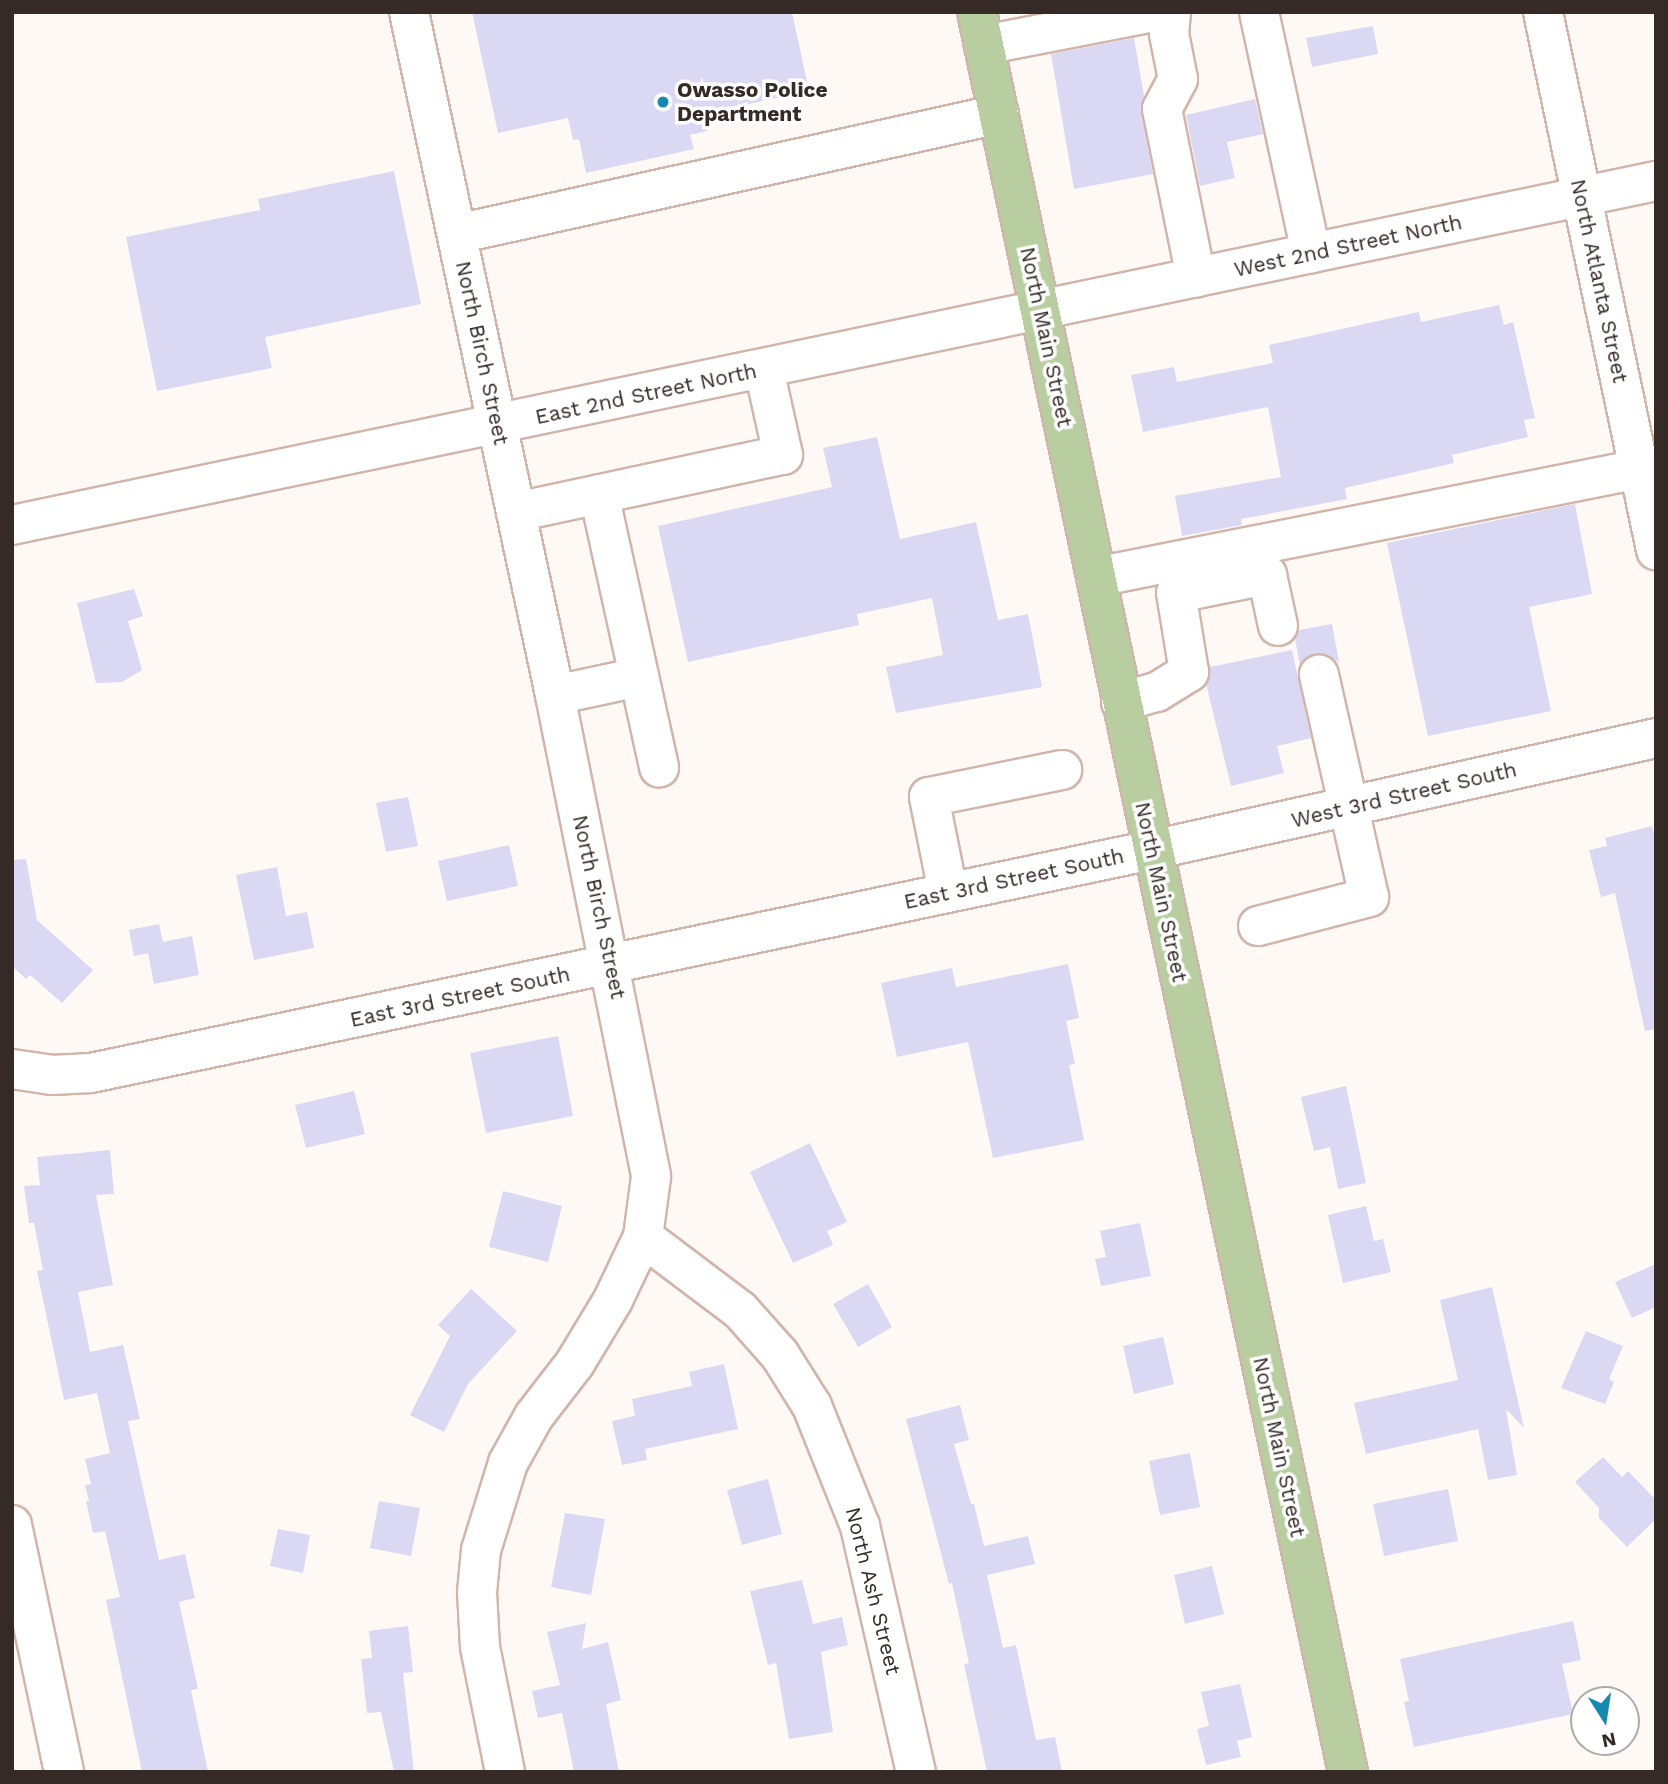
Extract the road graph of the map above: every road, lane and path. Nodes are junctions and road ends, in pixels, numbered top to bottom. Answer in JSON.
{"nodes":[{"id":1,"x":409,"y":12,"type":"edge"},
{"id":2,"x":1154,"y":12,"type":"edge"},
{"id":3,"x":1171,"y":12,"type":"edge"},
{"id":4,"x":1259,"y":12,"type":"edge"},
{"id":5,"x":1543,"y":12,"type":"edge"},
{"id":6,"x":981,"y":29,"type":"edge"},
{"id":7,"x":999,"y":114,"type":"junction"},
{"id":8,"x":1656,"y":181,"type":"edge"},
{"id":9,"x":1581,"y":198,"type":"junction"},
{"id":10,"x":457,"y":234,"type":"junction"},
{"id":11,"x":1311,"y":253,"type":"junction"},
{"id":12,"x":1196,"y":278,"type":"junction"},
{"id":13,"x":1040,"y":311,"type":"junction"},
{"id":14,"x":764,"y":369,"type":"junction"},
{"id":15,"x":498,"y":425,"type":"junction"},
{"id":16,"x":1639,"y":469,"type":"junction"},
{"id":17,"x":599,"y":494,"type":"junction"},
{"id":18,"x":516,"y":512,"type":"junction"},
{"id":19,"x":29,"y":521,"type":"edge"},
{"id":20,"x":1656,"y":550,"type":"edge"},
{"id":21,"x":1096,"y":577,"type":"junction"},
{"id":22,"x":1278,"y":626,"type":"dead end"},
{"id":23,"x":1320,"y":675,"type":"dead end"},
{"id":24,"x":639,"y":677,"type":"junction"},
{"id":25,"x":555,"y":695,"type":"junction"},
{"id":26,"x":1121,"y":702,"type":"junction"},
{"id":27,"x":1656,"y":738,"type":"edge"},
{"id":28,"x":659,"y":768,"type":"dead end"},
{"id":29,"x":1062,"y":769,"type":"dead end"},
{"id":30,"x":1349,"y":807,"type":"junction"},
{"id":31,"x":1152,"y":850,"type":"junction"},
{"id":32,"x":948,"y":892,"type":"junction"},
{"id":33,"x":1258,"y":926,"type":"dead end"},
{"id":34,"x":610,"y":965,"type":"junction"},
{"id":35,"x":12,"y":1069,"type":"edge"},
{"id":36,"x":643,"y":1237,"type":"junction"},
{"id":37,"x":12,"y":1525,"type":"edge"},
{"id":38,"x":64,"y":1772,"type":"edge"},
{"id":39,"x":505,"y":1772,"type":"edge"},
{"id":40,"x":916,"y":1772,"type":"edge"},
{"id":41,"x":1348,"y":1772,"type":"edge"}],
"edges":[{"from":1,"to":10,"type":"street","name":"North Birch Street"},
{"from":2,"to":6,"type":"street"},
{"from":3,"to":12,"type":"street"},
{"from":4,"to":11,"type":"street"},
{"from":5,"to":9,"type":"street","name":"North Atlanta Street"},
{"from":6,"to":7,"type":"main road","name":"North Main Street"},
{"from":7,"to":10,"type":"street"},
{"from":7,"to":13,"type":"main road","name":"North Main Street"},
{"from":8,"to":9,"type":"street","name":"West 2nd Street North"},
{"from":9,"to":11,"type":"street","name":"West 2nd Street North"},
{"from":9,"to":16,"type":"street","name":"North Atlanta Street"},
{"from":10,"to":15,"type":"street","name":"North Birch Street"},
{"from":11,"to":12,"type":"street","name":"West 2nd Street North"},
{"from":12,"to":13,"type":"street","name":"West 2nd Street North"},
{"from":13,"to":14,"type":"street","name":"East 2nd Street North"},
{"from":13,"to":21,"type":"main road","name":"North Main Street"},
{"from":14,"to":15,"type":"street","name":"East 2nd Street North"},
{"from":14,"to":17,"type":"street"},
{"from":15,"to":18,"type":"street","name":"North Birch Street"},
{"from":15,"to":19,"type":"street","name":"East 2nd Street North"},
{"from":16,"to":20,"type":"street","name":"North Atlanta Street"},
{"from":16,"to":21,"type":"street"},
{"from":17,"to":18,"type":"street"},
{"from":17,"to":24,"type":"street"},
{"from":18,"to":25,"type":"street","name":"North Birch Street"},
{"from":21,"to":26,"type":"main road","name":"North Main Street"},
{"from":22,"to":26,"type":"street"},
{"from":23,"to":30,"type":"street"},
{"from":24,"to":25,"type":"street"},
{"from":24,"to":28,"type":"street"},
{"from":25,"to":34,"type":"street","name":"North Birch Street"},
{"from":26,"to":31,"type":"main road","name":"North Main Street"},
{"from":27,"to":30,"type":"street","name":"West 3rd Street South"},
{"from":29,"to":32,"type":"street"},
{"from":30,"to":31,"type":"street","name":"West 3rd Street South"},
{"from":30,"to":33,"type":"street"},
{"from":31,"to":32,"type":"street","name":"East 3rd Street South"},
{"from":31,"to":41,"type":"main road","name":"North Main Street"},
{"from":32,"to":34,"type":"street","name":"East 3rd Street South"},
{"from":34,"to":35,"type":"street","name":"East 3rd Street South"},
{"from":34,"to":36,"type":"street","name":"North Birch Street"},
{"from":36,"to":39,"type":"street","name":"North Birch Street"},
{"from":36,"to":40,"type":"street","name":"North Ash Street"},
{"from":37,"to":38,"type":"street"}]}
